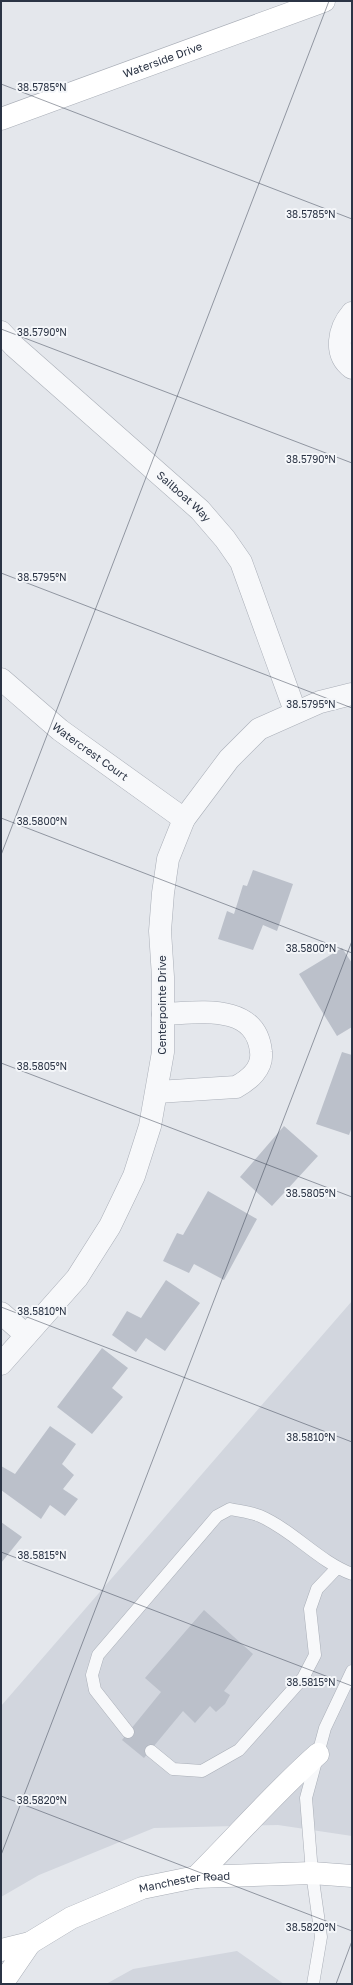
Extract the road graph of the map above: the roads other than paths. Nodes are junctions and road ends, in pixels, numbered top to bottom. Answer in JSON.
{"nodes":[{"id":1,"x":324,"y":1,"type":"edge"},
{"id":2,"x":1,"y":119,"type":"edge"},
{"id":3,"x":352,"y":313,"type":"edge"},
{"id":4,"x":1,"y":332,"type":"edge"},
{"id":5,"x":352,"y":368,"type":"edge"},
{"id":6,"x":1,"y":679,"type":"edge"},
{"id":7,"x":352,"y":694,"type":"edge"},
{"id":8,"x":295,"y":711,"type":"junction"},
{"id":9,"x":184,"y":819,"type":"junction"},
{"id":10,"x":163,"y":1014,"type":"junction"},
{"id":11,"x":157,"y":1092,"type":"junction"},
{"id":12,"x":1,"y":1313,"type":"edge"},
{"id":13,"x":26,"y":1335,"type":"junction"},
{"id":14,"x":1,"y":1364,"type":"edge"},
{"id":15,"x":337,"y":1568,"type":"junction"},
{"id":16,"x":352,"y":1574,"type":"edge"},
{"id":17,"x":352,"y":1671,"type":"edge"},
{"id":18,"x":128,"y":1732,"type":"dead end"},
{"id":19,"x":151,"y":1751,"type":"dead end"},
{"id":20,"x":318,"y":1754,"type":"junction"},
{"id":21,"x":312,"y":1873,"type":"junction"},
{"id":22,"x":352,"y":1876,"type":"edge"},
{"id":23,"x":196,"y":1877,"type":"junction"},
{"id":24,"x":30,"y":1943,"type":"junction"},
{"id":25,"x":1,"y":1950,"type":"edge"},
{"id":26,"x":2,"y":1984,"type":"edge"},
{"id":27,"x":313,"y":1984,"type":"edge"}],
"edges":[{"from":1,"to":2,"type":"street","name":"Waterside Drive"},
{"from":3,"to":5,"type":"street"},
{"from":4,"to":8,"type":"street","name":"Sailboat Way"},
{"from":6,"to":9,"type":"street","name":"Watercrest Court"},
{"from":7,"to":8,"type":"street","name":"Centerpointe Drive"},
{"from":8,"to":9,"type":"street","name":"Centerpointe Drive"},
{"from":9,"to":10,"type":"street","name":"Centerpointe Drive"},
{"from":10,"to":11,"type":"street","name":"Centerpointe Drive"},
{"from":10,"to":11,"type":"street"},
{"from":11,"to":13,"type":"street","name":"Centerpointe Drive"},
{"from":12,"to":13,"type":"street"},
{"from":13,"to":14,"type":"street","name":"Centerpointe Drive"},
{"from":15,"to":16,"type":"lane"},
{"from":15,"to":18,"type":"lane"},
{"from":15,"to":19,"type":"lane"},
{"from":17,"to":20,"type":"lane"},
{"from":20,"to":21,"type":"lane"},
{"from":20,"to":23,"type":"street"},
{"from":21,"to":22,"type":"street","name":"Manchester Road"},
{"from":21,"to":23,"type":"street","name":"Manchester Road"},
{"from":21,"to":27,"type":"lane"},
{"from":23,"to":24,"type":"street","name":"Manchester Road"},
{"from":24,"to":25,"type":"street","name":"Manchester Road"},
{"from":24,"to":26,"type":"street","name":"Manchester Road"}]}
